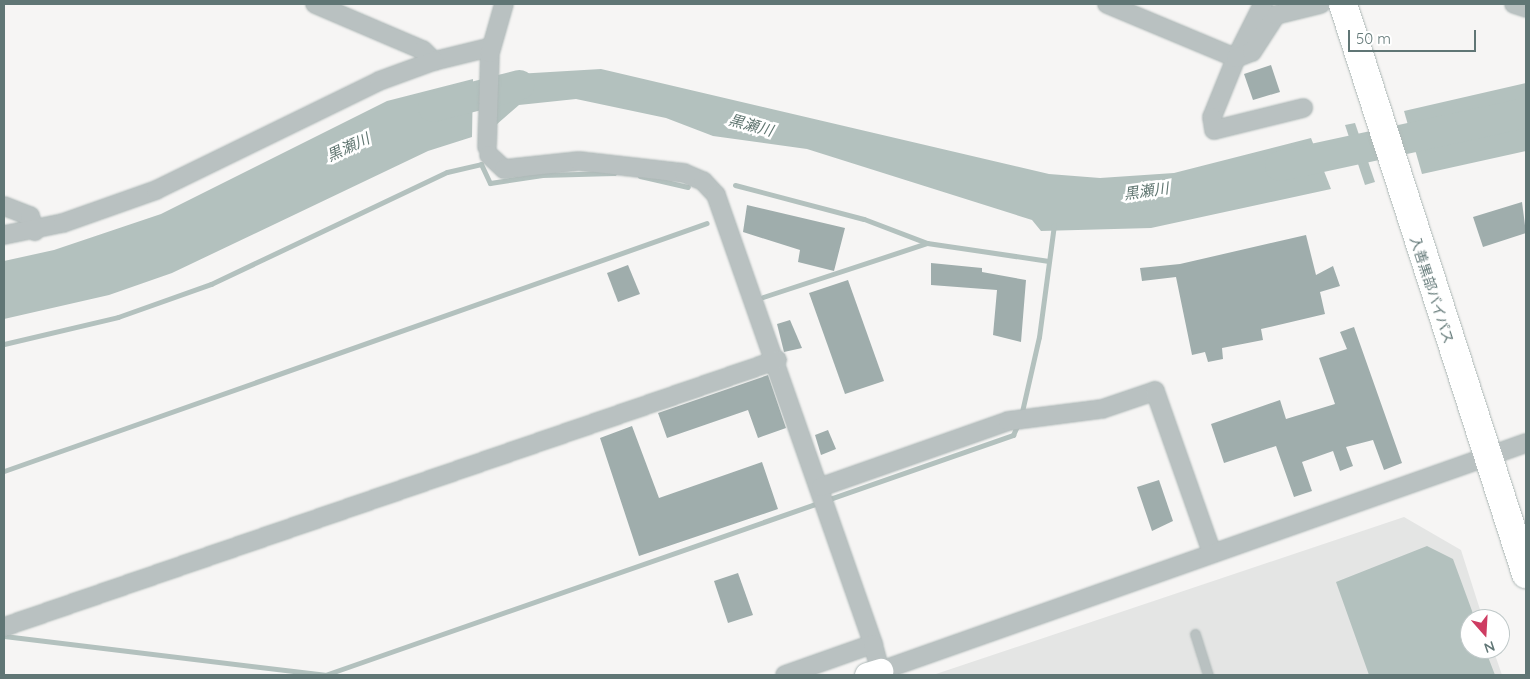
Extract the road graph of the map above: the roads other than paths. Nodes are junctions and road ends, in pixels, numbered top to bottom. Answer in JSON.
{"nodes":[{"id":1,"x":315,"y":4,"type":"edge"},
{"id":2,"x":504,"y":4,"type":"edge"},
{"id":3,"x":1106,"y":4,"type":"edge"},
{"id":4,"x":1264,"y":4,"type":"edge"},
{"id":5,"x":1321,"y":4,"type":"edge"},
{"id":6,"x":1343,"y":4,"type":"edge"},
{"id":7,"x":1514,"y":4,"type":"edge"},
{"id":8,"x":1526,"y":8,"type":"edge"},
{"id":9,"x":490,"y":50,"type":"junction"},
{"id":10,"x":1236,"y":58,"type":"junction"},
{"id":11,"x":434,"y":61,"type":"junction"},
{"id":12,"x":1303,"y":108,"type":"dead end"},
{"id":13,"x":4,"y":206,"type":"edge"},
{"id":14,"x":35,"y":231,"type":"junction"},
{"id":15,"x":4,"y":235,"type":"edge"},
{"id":16,"x":777,"y":360,"type":"junction"},
{"id":17,"x":1526,"y":442,"type":"edge"},
{"id":18,"x":1487,"y":456,"type":"junction"},
{"id":19,"x":821,"y":487,"type":"junction"},
{"id":20,"x":1212,"y":553,"type":"junction"},
{"id":21,"x":1526,"y":574,"type":"edge"},
{"id":22,"x":4,"y":627,"type":"edge"},
{"id":23,"x":1195,"y":634,"type":"dead end"},
{"id":24,"x":873,"y":644,"type":"junction"},
{"id":25,"x":874,"y":673,"type":"edge"},
{"id":26,"x":785,"y":675,"type":"edge"},
{"id":27,"x":1208,"y":675,"type":"edge"}],
"edges":[{"from":1,"to":11,"type":"street"},
{"from":2,"to":9,"type":"street"},
{"from":3,"to":10,"type":"street"},
{"from":4,"to":10,"type":"street"},
{"from":5,"to":10,"type":"street"},
{"from":6,"to":18,"type":"highway","name":"入善黒部バイパス"},
{"from":7,"to":8,"type":"street"},
{"from":9,"to":11,"type":"street"},
{"from":9,"to":16,"type":"street"},
{"from":10,"to":12,"type":"street"},
{"from":11,"to":14,"type":"street"},
{"from":13,"to":14,"type":"street"},
{"from":14,"to":15,"type":"street"},
{"from":16,"to":19,"type":"street"},
{"from":16,"to":22,"type":"street"},
{"from":17,"to":18,"type":"street"},
{"from":18,"to":20,"type":"street"},
{"from":18,"to":21,"type":"highway","name":"入善黒部バイパス"},
{"from":19,"to":20,"type":"street"},
{"from":19,"to":24,"type":"street"},
{"from":20,"to":25,"type":"street"},
{"from":23,"to":27,"type":"lane"},
{"from":24,"to":25,"type":"street"},
{"from":24,"to":26,"type":"street"}]}
